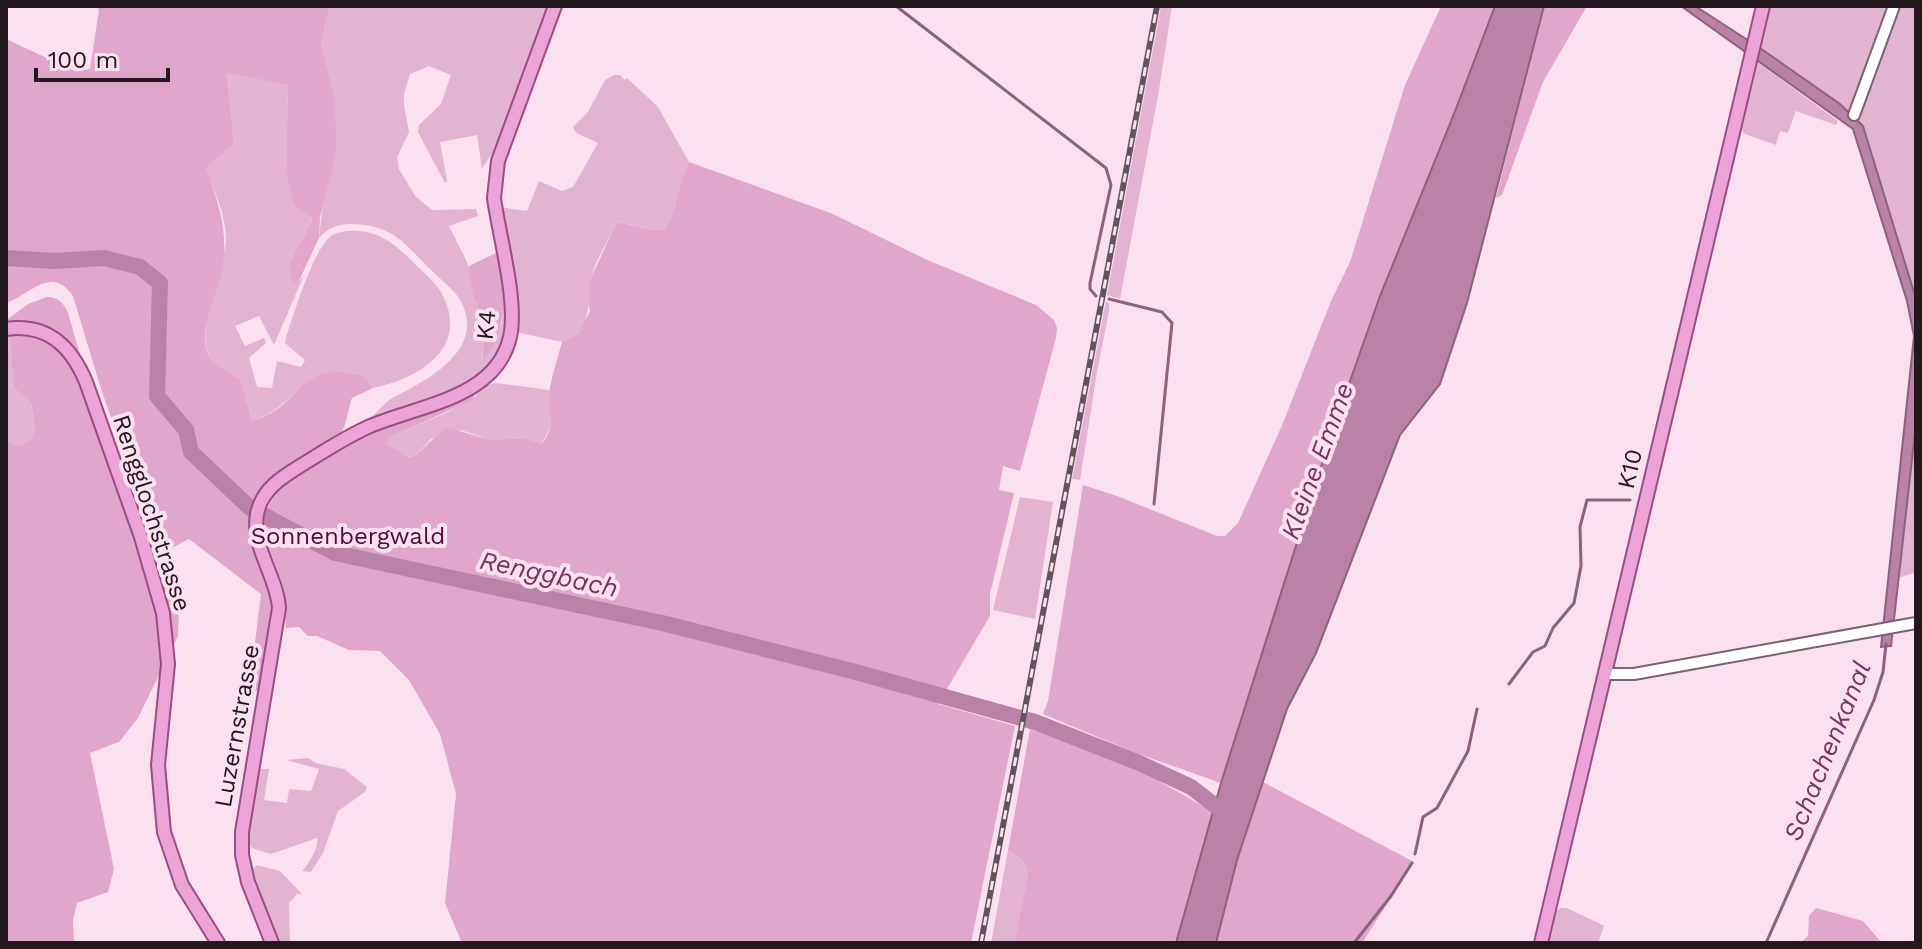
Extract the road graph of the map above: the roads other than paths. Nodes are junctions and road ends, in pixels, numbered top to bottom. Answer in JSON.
{"nodes":[{"id":1,"x":555,"y":6,"type":"edge"},
{"id":2,"x":1763,"y":6,"type":"edge"},
{"id":3,"x":1894,"y":6,"type":"edge"},
{"id":4,"x":1854,"y":115,"type":"dead end"},
{"id":5,"x":6,"y":329,"type":"edge"},
{"id":6,"x":257,"y":516,"type":"joint"},
{"id":7,"x":1916,"y":623,"type":"edge"},
{"id":8,"x":1604,"y":674,"type":"junction"},
{"id":9,"x":218,"y":943,"type":"edge"},
{"id":10,"x":272,"y":943,"type":"edge"},
{"id":11,"x":1541,"y":943,"type":"edge"}],
"edges":[{"from":1,"to":6,"type":"main road","name":"K4"},
{"from":2,"to":8,"type":"main road","name":"K10"},
{"from":3,"to":4,"type":"street"},
{"from":5,"to":9,"type":"main road","name":"Rengglochstrasse"},
{"from":6,"to":10,"type":"main road","name":"Luzernstrasse"},
{"from":7,"to":8,"type":"street"},
{"from":8,"to":11,"type":"main road","name":"K10"}]}
